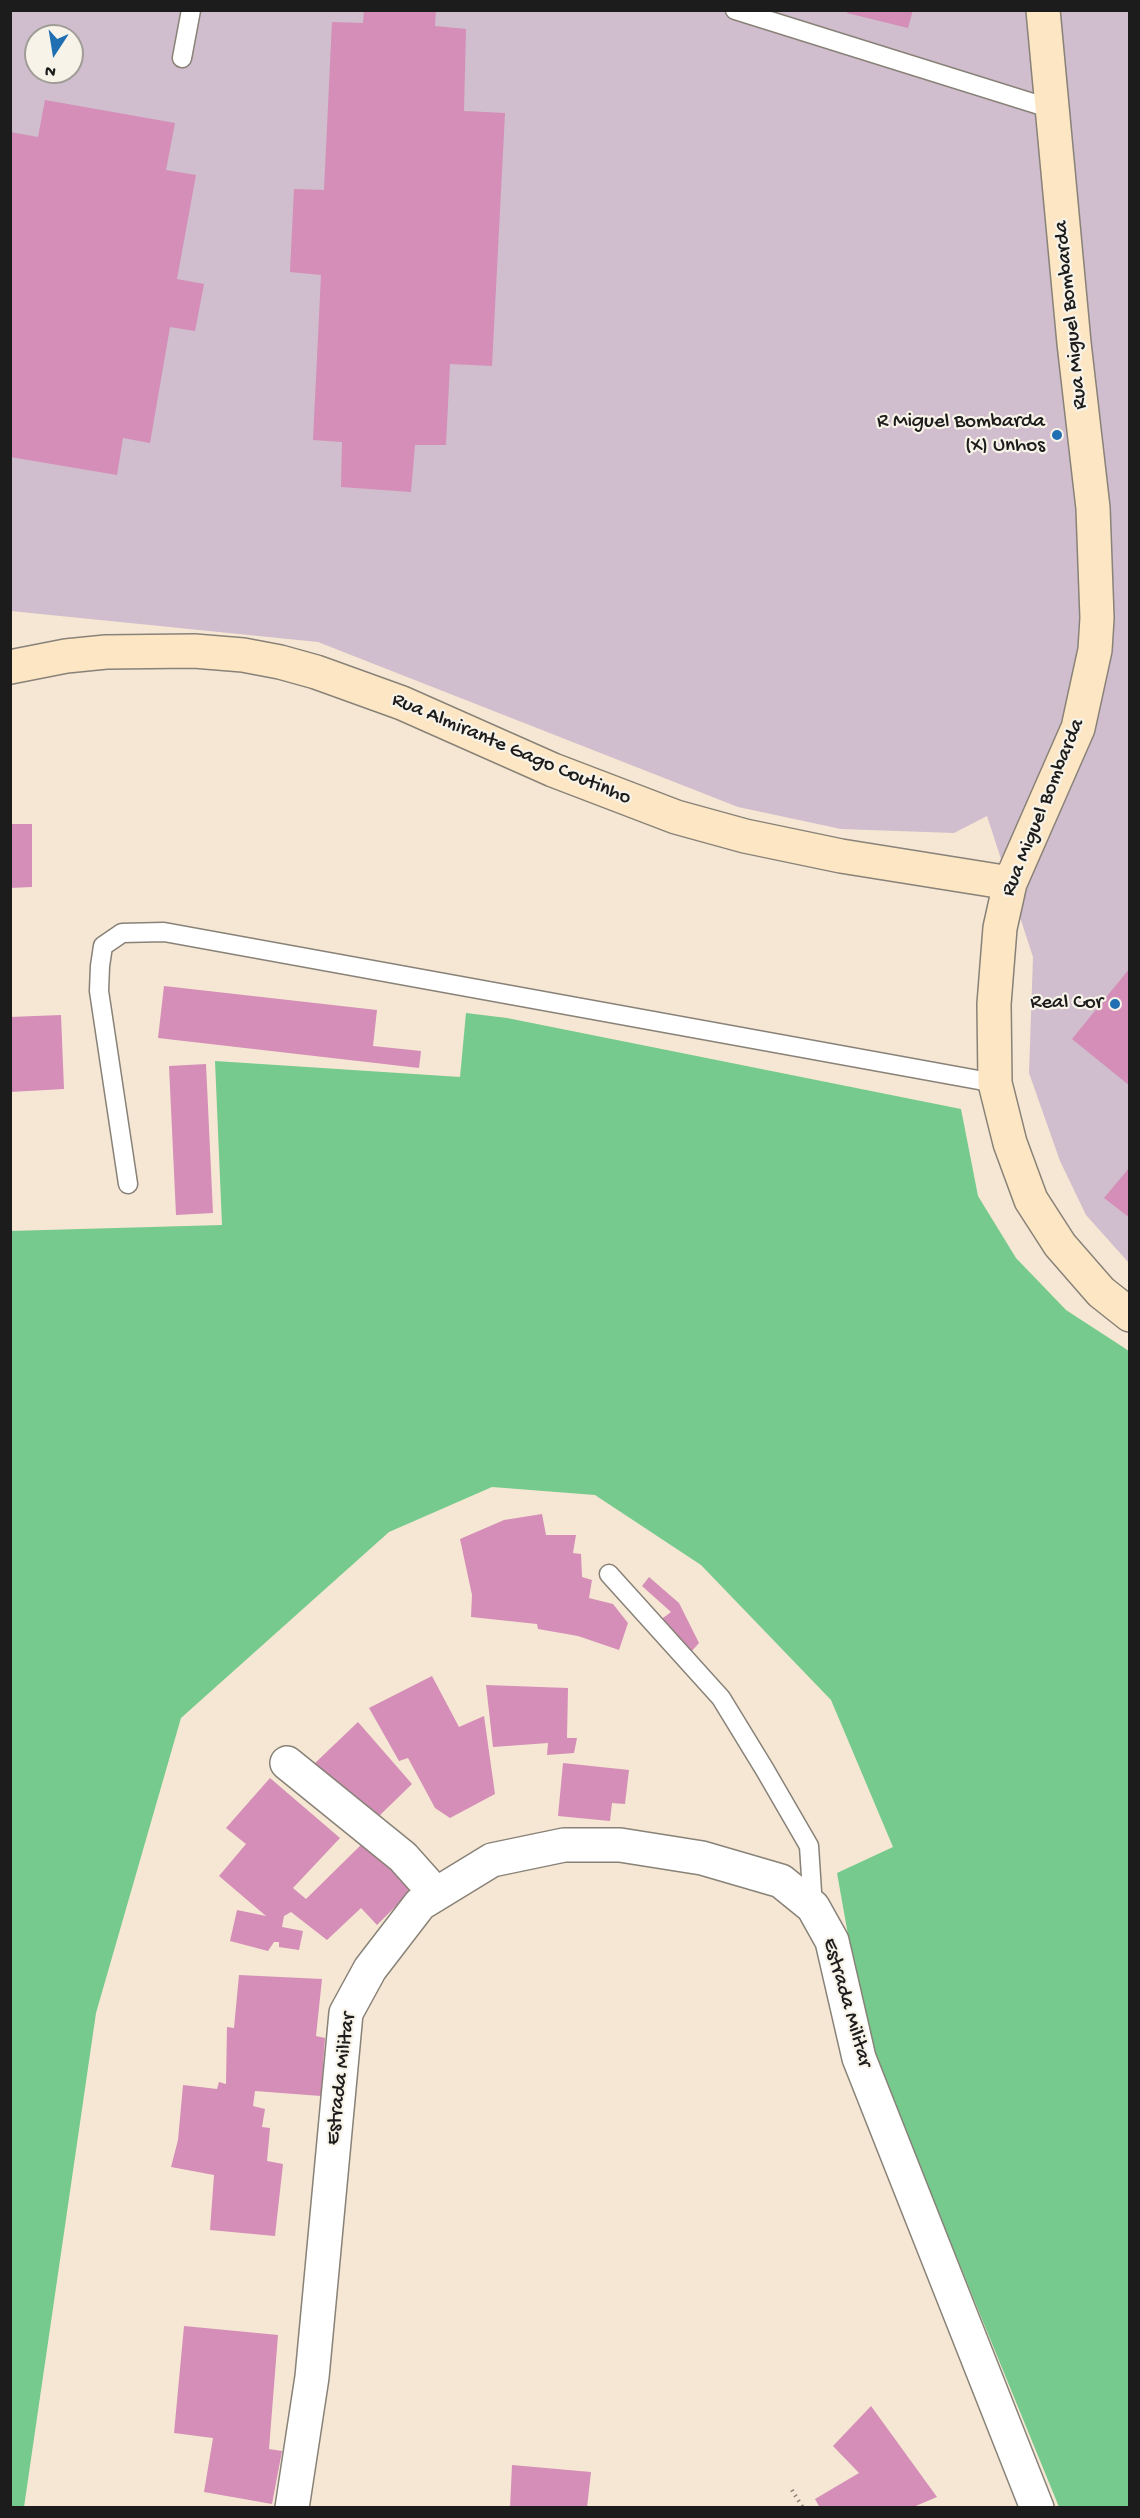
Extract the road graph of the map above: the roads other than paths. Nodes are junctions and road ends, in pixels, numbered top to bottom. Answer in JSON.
{"nodes":[{"id":1,"x":191,"y":10,"type":"edge"},
{"id":2,"x":735,"y":10,"type":"edge"},
{"id":3,"x":1043,"y":10,"type":"edge"},
{"id":4,"x":182,"y":58,"type":"dead end"},
{"id":5,"x":1052,"y":109,"type":"junction"},
{"id":6,"x":10,"y":667,"type":"edge"},
{"id":7,"x":1010,"y":883,"type":"junction"},
{"id":8,"x":995,"y":1083,"type":"junction"},
{"id":9,"x":128,"y":1184,"type":"dead end"},
{"id":10,"x":1130,"y":1314,"type":"edge"},
{"id":11,"x":609,"y":1574,"type":"dead end"},
{"id":12,"x":287,"y":1763,"type":"dead end"},
{"id":13,"x":436,"y":1894,"type":"junction"},
{"id":14,"x":813,"y":1907,"type":"junction"},
{"id":15,"x":292,"y":2508,"type":"edge"},
{"id":16,"x":1037,"y":2508,"type":"edge"}],
"edges":[{"from":1,"to":4,"type":"lane"},
{"from":2,"to":5,"type":"lane"},
{"from":3,"to":5,"type":"main road","name":"Rua Miguel Bombarda"},
{"from":5,"to":7,"type":"main road","name":"Rua Miguel Bombarda"},
{"from":6,"to":7,"type":"main road","name":"Rua Almirante Gago Coutinho"},
{"from":7,"to":8,"type":"main road","name":"Rua Miguel Bombarda"},
{"from":8,"to":9,"type":"lane"},
{"from":8,"to":10,"type":"main road","name":"Rua Miguel Bombarda"},
{"from":11,"to":14,"type":"lane"},
{"from":12,"to":13,"type":"street"},
{"from":13,"to":14,"type":"street","name":"Estrada Militar"},
{"from":13,"to":15,"type":"street","name":"Estrada Militar"},
{"from":14,"to":16,"type":"street","name":"Estrada Militar"}]}
